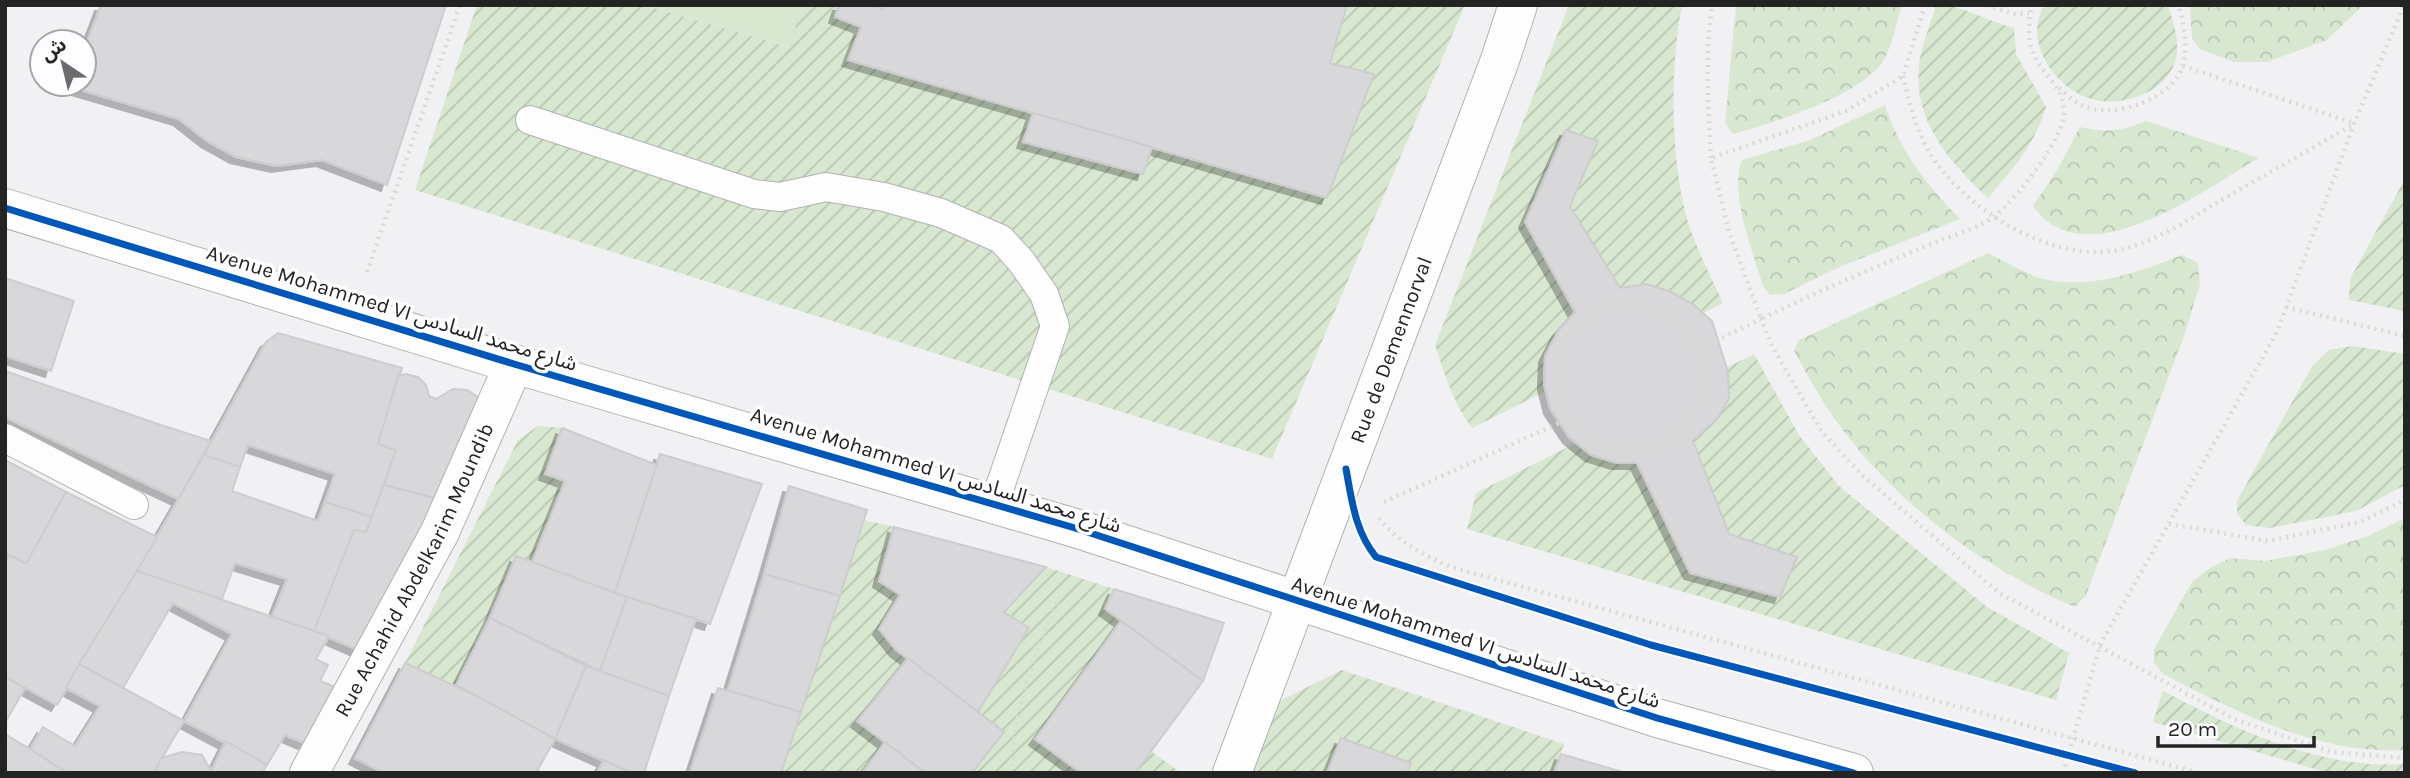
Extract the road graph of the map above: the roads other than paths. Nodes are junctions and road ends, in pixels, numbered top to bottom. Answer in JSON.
{"nodes":[{"id":1,"x":1518,"y":5,"type":"edge"},
{"id":2,"x":530,"y":120,"type":"dead end"},
{"id":3,"x":5,"y":208,"type":"edge"},
{"id":4,"x":514,"y":364,"type":"junction"},
{"id":5,"x":5,"y":438,"type":"edge"},
{"id":6,"x":994,"y":504,"type":"junction"},
{"id":7,"x":134,"y":505,"type":"dead end"},
{"id":8,"x":1296,"y":603,"type":"junction"},
{"id":9,"x":309,"y":773,"type":"edge"},
{"id":10,"x":1232,"y":773,"type":"edge"},
{"id":11,"x":1853,"y":773,"type":"edge"}],
"edges":[{"from":1,"to":8,"type":"street","name":"Rue de Demennorval"},
{"from":2,"to":6,"type":"lane"},
{"from":3,"to":4,"type":"street","name":"Avenue Mohammed VI شارع محمد السادس"},
{"from":4,"to":6,"type":"street","name":"Avenue Mohammed VI شارع محمد السادس"},
{"from":4,"to":9,"type":"street","name":"Rue Achahid Abdelkarim Moundib"},
{"from":5,"to":7,"type":"lane"},
{"from":6,"to":8,"type":"street","name":"Avenue Mohammed VI شارع محمد السادس"},
{"from":8,"to":10,"type":"street","name":"Rue de Demennorval"},
{"from":8,"to":11,"type":"street","name":"Avenue Mohammed VI شارع محمد السادس"}]}
